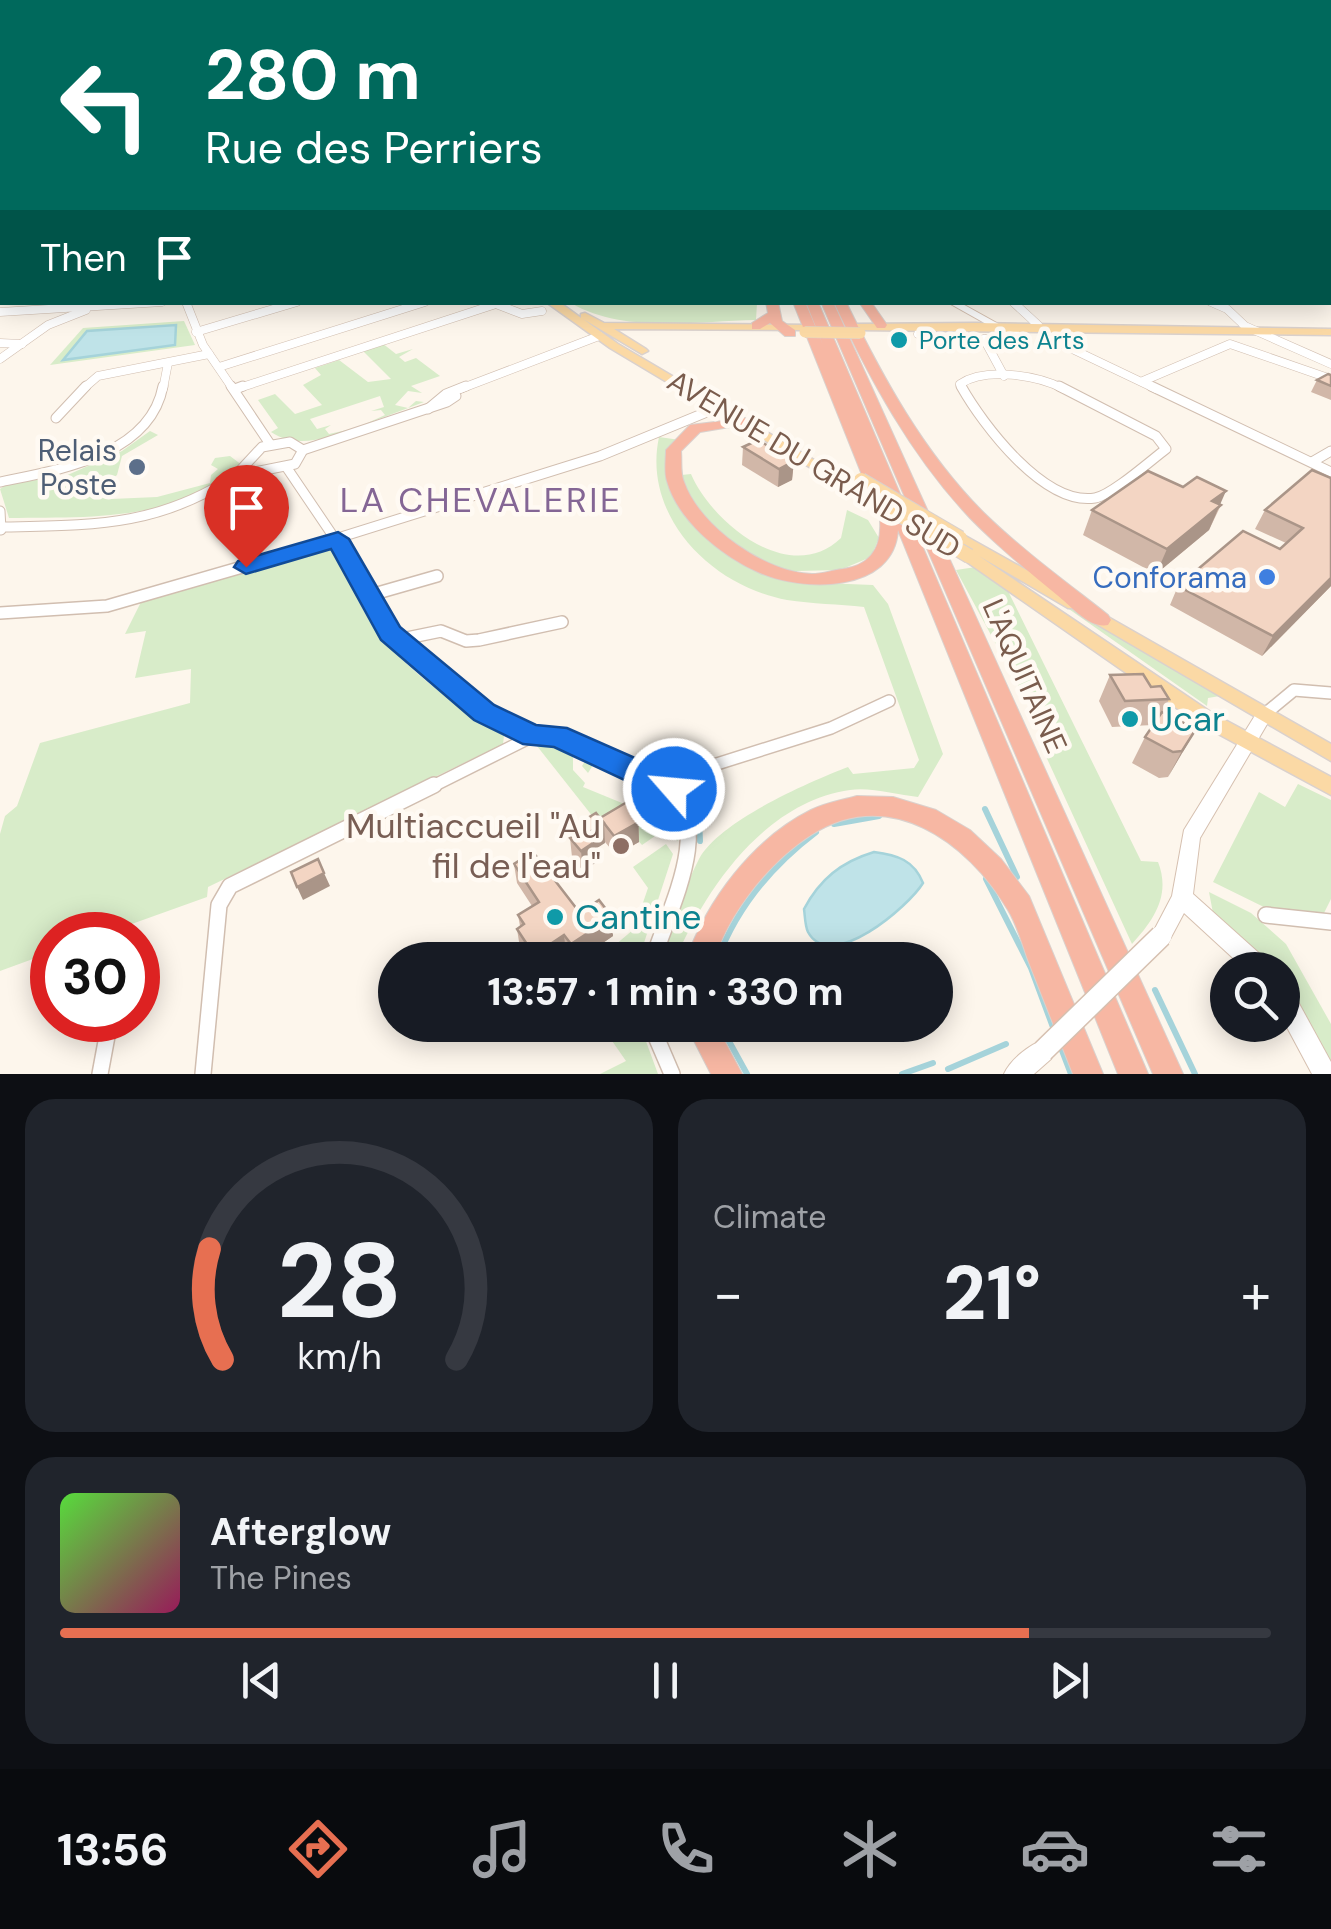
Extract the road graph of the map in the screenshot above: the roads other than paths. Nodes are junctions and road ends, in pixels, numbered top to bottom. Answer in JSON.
{"nodes":[{"id":1,"x":134,"y":305,"type":"edge"},
{"id":2,"x":187,"y":305,"type":"edge"},
{"id":3,"x":287,"y":305,"type":"edge"},
{"id":4,"x":493,"y":305,"type":"edge"},
{"id":5,"x":499,"y":305,"type":"edge"},
{"id":6,"x":801,"y":305,"type":"edge"},
{"id":7,"x":813,"y":305,"type":"edge"},
{"id":8,"x":828,"y":305,"type":"edge"},
{"id":9,"x":841,"y":305,"type":"edge"},
{"id":10,"x":866,"y":305,"type":"edge"},
{"id":11,"x":951,"y":305,"type":"edge"},
{"id":12,"x":954,"y":305,"type":"edge"},
{"id":13,"x":1017,"y":305,"type":"edge"},
{"id":14,"x":1216,"y":305,"type":"edge"},
{"id":15,"x":1229,"y":305,"type":"edge"},
{"id":16,"x":396,"y":306,"type":"edge"},
{"id":17,"x":550,"y":306,"type":"edge"},
{"id":18,"x":88,"y":310,"type":"junction"},
{"id":19,"x":0,"y":312,"type":"edge"},
{"id":20,"x":787,"y":322,"type":"edge"},
{"id":21,"x":756,"y":326,"type":"joint"},
{"id":22,"x":960,"y":326,"type":"junction"},
{"id":23,"x":999,"y":327,"type":"junction"},
{"id":24,"x":878,"y":328,"type":"junction"},
{"id":25,"x":1048,"y":331,"type":"junction"},
{"id":26,"x":196,"y":332,"type":"junction"},
{"id":27,"x":605,"y":332,"type":"junction"},
{"id":28,"x":1260,"y":332,"type":"junction"},
{"id":29,"x":1331,"y":332,"type":"edge"},
{"id":30,"x":918,"y":334,"type":"junction"},
{"id":31,"x":1016,"y":334,"type":"junction"},
{"id":32,"x":984,"y":339,"type":"junction"},
{"id":33,"x":0,"y":343,"type":"edge"},
{"id":34,"x":644,"y":343,"type":"junction"},
{"id":35,"x":22,"y":344,"type":"junction"},
{"id":36,"x":209,"y":354,"type":"junction"},
{"id":37,"x":0,"y":359,"type":"edge"},
{"id":38,"x":168,"y":364,"type":"junction"},
{"id":39,"x":1331,"y":364,"type":"edge"},
{"id":40,"x":218,"y":367,"type":"junction"},
{"id":41,"x":1004,"y":376,"type":"junction"},
{"id":42,"x":1331,"y":379,"type":"edge"},
{"id":43,"x":1143,"y":381,"type":"junction"},
{"id":44,"x":234,"y":389,"type":"junction"},
{"id":45,"x":719,"y":407,"type":"junction"},
{"id":46,"x":56,"y":418,"type":"dead end"},
{"id":47,"x":744,"y":421,"type":"junction"},
{"id":48,"x":270,"y":444,"type":"junction"},
{"id":49,"x":303,"y":450,"type":"junction"},
{"id":50,"x":1331,"y":452,"type":"edge"},
{"id":51,"x":250,"y":460,"type":"junction"},
{"id":52,"x":1312,"y":462,"type":"junction"},
{"id":53,"x":287,"y":468,"type":"junction"},
{"id":54,"x":259,"y":470,"type":"junction"},
{"id":55,"x":1331,"y":472,"type":"edge"},
{"id":56,"x":235,"y":476,"type":"junction"},
{"id":57,"x":0,"y":482,"type":"edge"},
{"id":58,"x":0,"y":511,"type":"edge"},
{"id":59,"x":2,"y":529,"type":"edge"},
{"id":60,"x":338,"y":539,"type":"junction"},
{"id":61,"x":436,"y":576,"type":"dead end"},
{"id":62,"x":367,"y":596,"type":"junction"},
{"id":63,"x":0,"y":612,"type":"edge"},
{"id":64,"x":1101,"y":620,"type":"junction"},
{"id":65,"x":562,"y":622,"type":"dead end"},
{"id":66,"x":397,"y":640,"type":"junction"},
{"id":67,"x":1331,"y":693,"type":"edge"},
{"id":68,"x":889,"y":701,"type":"dead end"},
{"id":69,"x":1266,"y":714,"type":"junction"},
{"id":70,"x":533,"y":736,"type":"junction"},
{"id":71,"x":1245,"y":741,"type":"junction"},
{"id":72,"x":1331,"y":753,"type":"edge"},
{"id":73,"x":663,"y":781,"type":"junction"},
{"id":74,"x":1331,"y":786,"type":"edge"},
{"id":75,"x":1182,"y":898,"type":"junction"},
{"id":76,"x":1266,"y":916,"type":"dead end"},
{"id":77,"x":1331,"y":922,"type":"edge"},
{"id":78,"x":658,"y":942,"type":"edge"},
{"id":79,"x":709,"y":942,"type":"edge"},
{"id":80,"x":1242,"y":952,"type":"edge"},
{"id":81,"x":1300,"y":1028,"type":"edge"},
{"id":82,"x":106,"y":1042,"type":"edge"},
{"id":83,"x":658,"y":1042,"type":"edge"},
{"id":84,"x":709,"y":1042,"type":"edge"},
{"id":85,"x":100,"y":1074,"type":"edge"},
{"id":86,"x":203,"y":1074,"type":"edge"},
{"id":87,"x":672,"y":1074,"type":"edge"},
{"id":88,"x":727,"y":1074,"type":"edge"},
{"id":89,"x":1016,"y":1074,"type":"edge"},
{"id":90,"x":1088,"y":1074,"type":"edge"},
{"id":91,"x":1132,"y":1074,"type":"edge"},
{"id":92,"x":1168,"y":1074,"type":"edge"},
{"id":93,"x":1325,"y":1074,"type":"edge"}],
"edges":[{"from":1,"to":18,"type":"street"},
{"from":2,"to":26,"type":"street"},
{"from":3,"to":26,"type":"street"},
{"from":4,"to":44,"type":"street"},
{"from":5,"to":17,"type":"street"},
{"from":6,"to":47,"type":"highway"},
{"from":7,"to":91,"type":"highway","name":"L'AQUITAINE"},
{"from":8,"to":92,"type":"highway","name":"L'AQUITAINE"},
{"from":9,"to":64,"type":"highway"},
{"from":10,"to":24,"type":"highway"},
{"from":11,"to":22,"type":"street"},
{"from":12,"to":23,"type":"street"},
{"from":13,"to":25,"type":"street"},
{"from":14,"to":28,"type":"street"},
{"from":15,"to":28,"type":"street"},
{"from":16,"to":40,"type":"street"},
{"from":17,"to":27,"type":"main road"},
{"from":18,"to":19,"type":"street"},
{"from":18,"to":35,"type":"street"},
{"from":20,"to":21,"type":"highway"},
{"from":20,"to":24,"type":"main road","bridge":true},
{"from":20,"to":34,"type":"main road"},
{"from":21,"to":27,"type":"main road"},
{"from":22,"to":23,"type":"main road"},
{"from":22,"to":24,"type":"main road"},
{"from":23,"to":25,"type":"main road"},
{"from":24,"to":30,"type":"main road"},
{"from":25,"to":28,"type":"main road"},
{"from":25,"to":31,"type":"main road"},
{"from":25,"to":43,"type":"street"},
{"from":26,"to":36,"type":"street"},
{"from":27,"to":34,"type":"main road","name":"AVENUE DU GRAND SUD"},
{"from":27,"to":45,"type":"main road","name":"AVENUE DU GRAND SUD"},
{"from":27,"to":49,"type":"street"},
{"from":28,"to":29,"type":"main road"},
{"from":28,"to":39,"type":"street"},
{"from":30,"to":31,"type":"main road"},
{"from":30,"to":32,"type":"street"},
{"from":31,"to":32,"type":"street"},
{"from":32,"to":41,"type":"street"},
{"from":33,"to":35,"type":"street"},
{"from":34,"to":64,"type":"main road","name":"AVENUE DU GRAND SUD","bridge":true},
{"from":35,"to":37,"type":"street"},
{"from":36,"to":38,"type":"street"},
{"from":36,"to":40,"type":"street"},
{"from":38,"to":46,"type":"street"},
{"from":38,"to":57,"type":"street"},
{"from":40,"to":44,"type":"street"},
{"from":41,"to":41,"type":"street"},
{"from":42,"to":43,"type":"street"},
{"from":43,"to":52,"type":"street"},
{"from":44,"to":48,"type":"street"},
{"from":45,"to":47,"type":"main road","name":"AVENUE DU GRAND SUD"},
{"from":45,"to":60,"type":"street"},
{"from":47,"to":71,"type":"main road","name":"AVENUE DU GRAND SUD","bridge":true},
{"from":48,"to":49,"type":"street"},
{"from":48,"to":51,"type":"street"},
{"from":49,"to":53,"type":"street"},
{"from":50,"to":52,"type":"street"},
{"from":51,"to":54,"type":"street"},
{"from":51,"to":56,"type":"street"},
{"from":52,"to":55,"type":"street"},
{"from":53,"to":54,"type":"street"},
{"from":53,"to":60,"type":"street"},
{"from":54,"to":56,"type":"street"},
{"from":56,"to":59,"type":"street"},
{"from":58,"to":59,"type":"street"},
{"from":60,"to":62,"type":"street"},
{"from":60,"to":63,"type":"street"},
{"from":61,"to":62,"type":"street"},
{"from":62,"to":66,"type":"street"},
{"from":64,"to":69,"type":"main road","name":"AVENUE DU GRAND SUD"},
{"from":65,"to":66,"type":"street"},
{"from":66,"to":70,"type":"street"},
{"from":67,"to":69,"type":"street"},
{"from":68,"to":73,"type":"street"},
{"from":69,"to":71,"type":"street"},
{"from":69,"to":72,"type":"main road","name":"AVENUE DU GRAND SUD"},
{"from":70,"to":73,"type":"street"},
{"from":70,"to":86,"type":"street"},
{"from":71,"to":74,"type":"main road","name":"AVENUE DU GRAND SUD"},
{"from":71,"to":75,"type":"street"},
{"from":73,"to":78,"type":"street"},
{"from":75,"to":80,"type":"street"},
{"from":75,"to":89,"type":"street","bridge":true},
{"from":76,"to":77,"type":"street"},
{"from":79,"to":90,"type":"highway"},
{"from":81,"to":93,"type":"street"},
{"from":82,"to":85,"type":"street"},
{"from":83,"to":87,"type":"street"},
{"from":84,"to":88,"type":"highway"}]}
